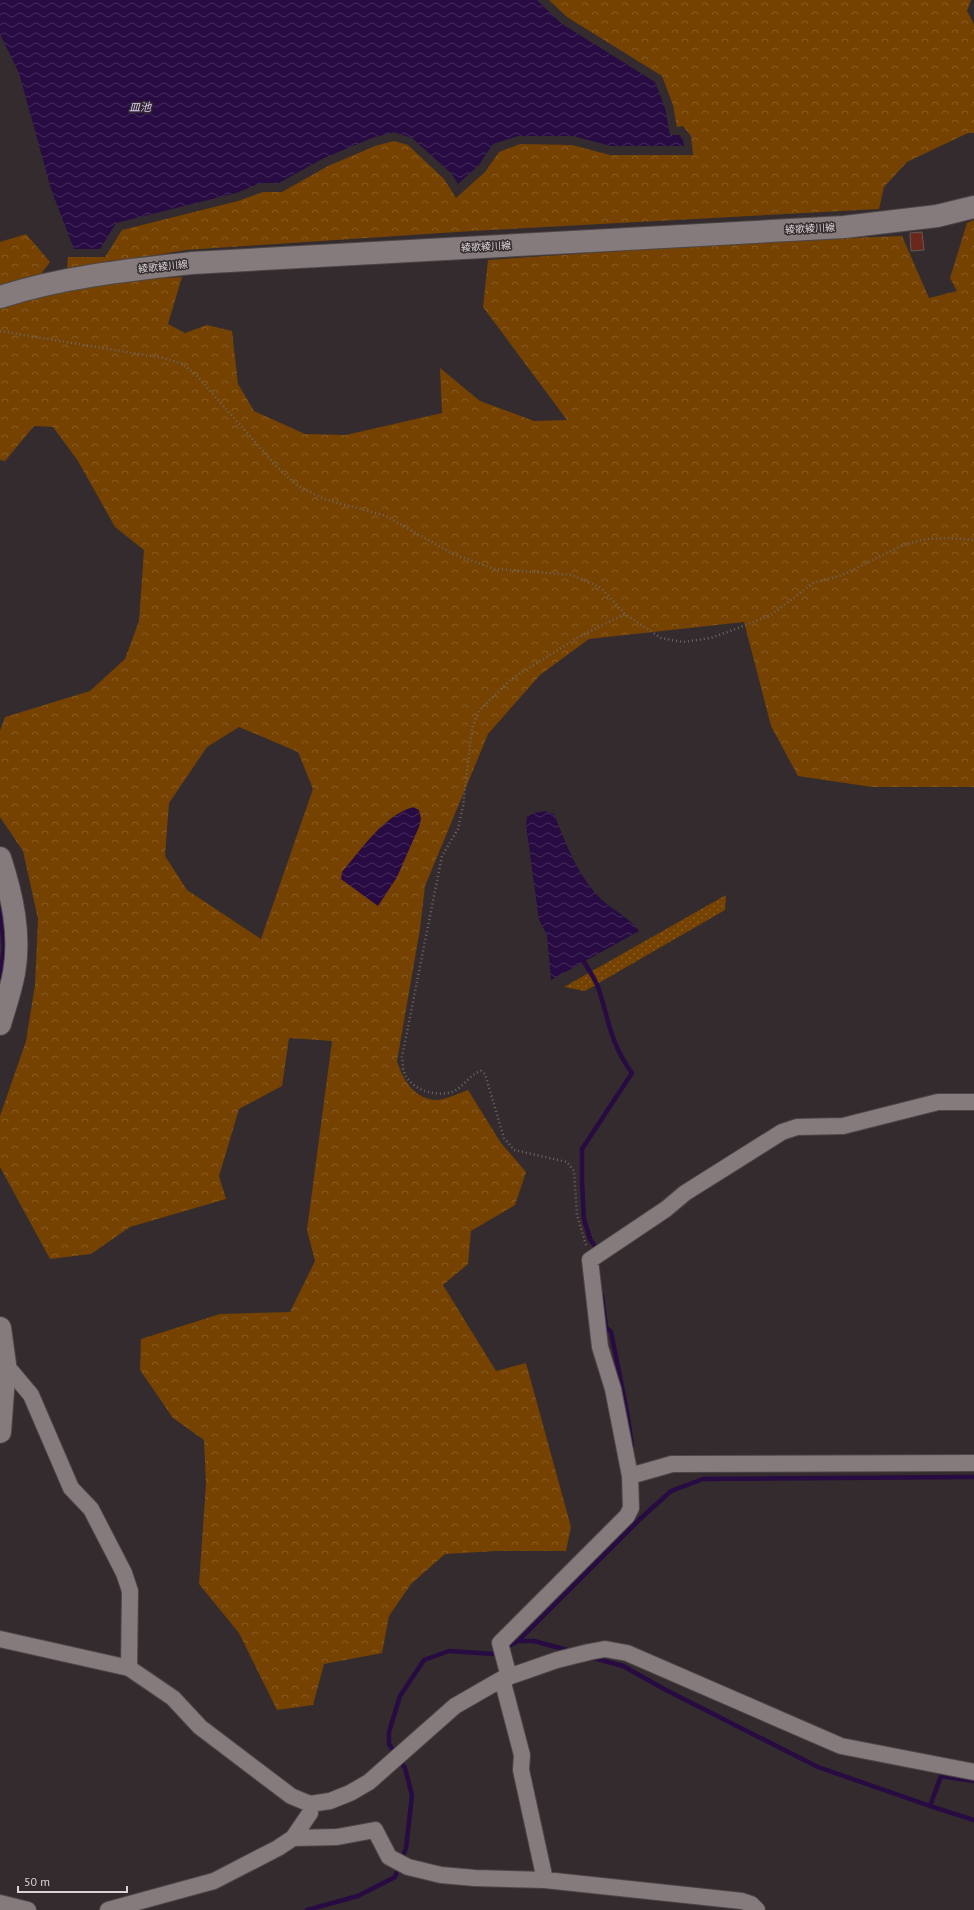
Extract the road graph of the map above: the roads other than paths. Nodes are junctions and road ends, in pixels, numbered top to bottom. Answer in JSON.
{"nodes":[{"id":1,"x":974,"y":207,"type":"edge"},
{"id":2,"x":0,"y":297,"type":"edge"},
{"id":3,"x":0,"y":858,"type":"edge"},
{"id":4,"x":0,"y":1024,"type":"edge"},
{"id":5,"x":974,"y":1102,"type":"edge"},
{"id":6,"x":0,"y":1328,"type":"edge"},
{"id":7,"x":5,"y":1364,"type":"junction"},
{"id":8,"x":0,"y":1432,"type":"edge"},
{"id":9,"x":974,"y":1463,"type":"edge"},
{"id":10,"x":630,"y":1476,"type":"junction"},
{"id":11,"x":0,"y":1639,"type":"edge"},
{"id":12,"x":129,"y":1668,"type":"junction"},
{"id":13,"x":505,"y":1678,"type":"junction"},
{"id":14,"x":974,"y":1772,"type":"edge"},
{"id":15,"x":310,"y":1804,"type":"junction"},
{"id":16,"x":293,"y":1838,"type":"junction"},
{"id":17,"x":545,"y":1880,"type":"junction"},
{"id":18,"x":0,"y":1903,"type":"edge"},
{"id":19,"x":28,"y":1910,"type":"edge"},
{"id":20,"x":108,"y":1910,"type":"edge"},
{"id":21,"x":757,"y":1910,"type":"edge"}],
"edges":[{"from":1,"to":2,"type":"main road","name":"綾歌綾川線"},
{"from":3,"to":4,"type":"main road"},
{"from":5,"to":10,"type":"street"},
{"from":6,"to":7,"type":"main road"},
{"from":7,"to":8,"type":"main road"},
{"from":7,"to":12,"type":"street"},
{"from":9,"to":10,"type":"street"},
{"from":10,"to":13,"type":"street"},
{"from":11,"to":12,"type":"street"},
{"from":12,"to":15,"type":"street"},
{"from":13,"to":14,"type":"street"},
{"from":13,"to":15,"type":"street"},
{"from":13,"to":17,"type":"street"},
{"from":15,"to":16,"type":"street"},
{"from":16,"to":17,"type":"street"},
{"from":16,"to":20,"type":"street"},
{"from":17,"to":21,"type":"street"},
{"from":18,"to":19,"type":"street"}]}
